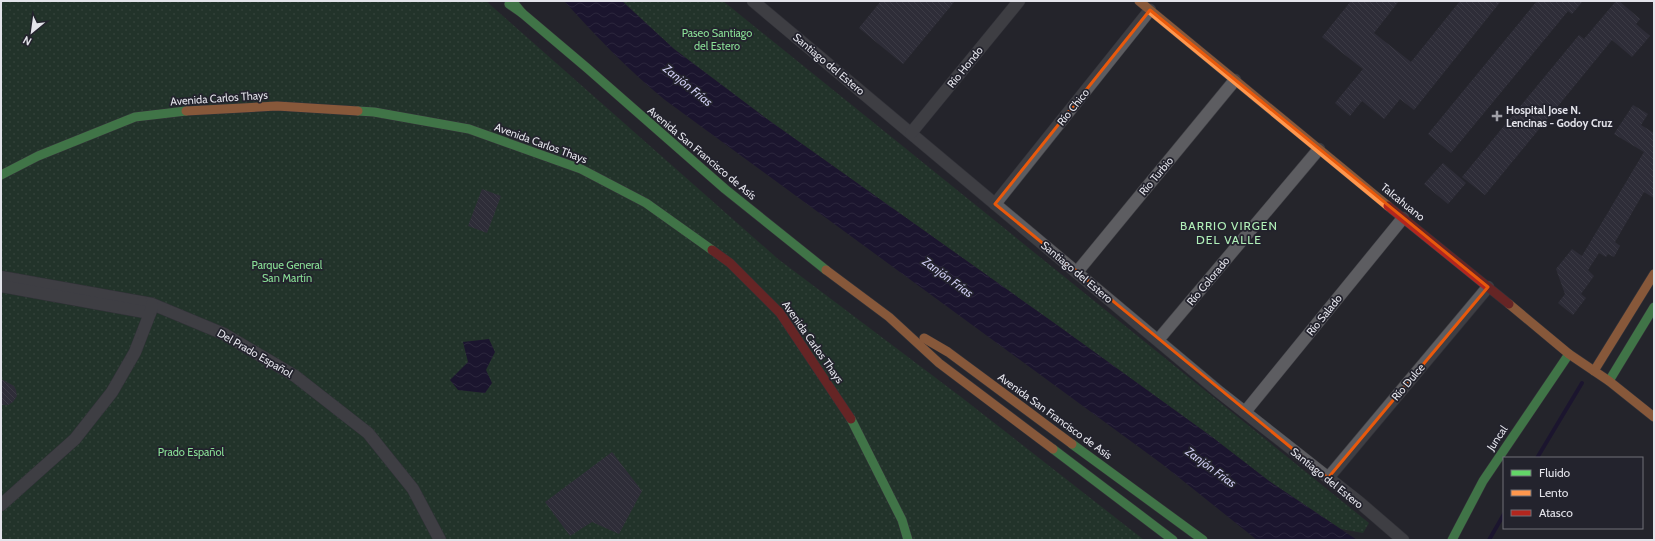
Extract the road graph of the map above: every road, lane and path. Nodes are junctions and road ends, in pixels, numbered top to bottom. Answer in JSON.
{"nodes":[{"id":1,"x":505,"y":1,"type":"edge"},
{"id":2,"x":512,"y":1,"type":"edge"},
{"id":3,"x":753,"y":1,"type":"edge"},
{"id":4,"x":1019,"y":1,"type":"edge"},
{"id":5,"x":1139,"y":1,"type":"edge"},
{"id":6,"x":1150,"y":10,"type":"junction"},
{"id":7,"x":522,"y":13,"type":"junction"},
{"id":8,"x":1235,"y":80,"type":"junction"},
{"id":9,"x":911,"y":133,"type":"junction"},
{"id":10,"x":1319,"y":149,"type":"junction"},
{"id":11,"x":1,"y":175,"type":"edge"},
{"id":12,"x":996,"y":204,"type":"junction"},
{"id":13,"x":1403,"y":218,"type":"junction"},
{"id":14,"x":1077,"y":272,"type":"junction"},
{"id":15,"x":1654,"y":274,"type":"edge"},
{"id":16,"x":1,"y":277,"type":"edge"},
{"id":17,"x":1,"y":286,"type":"edge"},
{"id":18,"x":1488,"y":287,"type":"junction"},
{"id":19,"x":1654,"y":307,"type":"edge"},
{"id":20,"x":151,"y":309,"type":"junction"},
{"id":21,"x":889,"y":317,"type":"junction"},
{"id":22,"x":1158,"y":340,"type":"junction"},
{"id":23,"x":1569,"y":354,"type":"junction"},
{"id":24,"x":1594,"y":371,"type":"junction"},
{"id":25,"x":1609,"y":381,"type":"junction"},
{"id":26,"x":1245,"y":412,"type":"junction"},
{"id":27,"x":1654,"y":417,"type":"edge"},
{"id":28,"x":1328,"y":478,"type":"junction"},
{"id":29,"x":1,"y":505,"type":"edge"},
{"id":30,"x":440,"y":540,"type":"edge"},
{"id":31,"x":908,"y":540,"type":"edge"},
{"id":32,"x":1173,"y":540,"type":"edge"},
{"id":33,"x":1202,"y":540,"type":"edge"},
{"id":34,"x":1403,"y":540,"type":"edge"},
{"id":35,"x":1452,"y":540,"type":"edge"}],
"edges":[{"from":1,"to":7,"type":"main road","name":"Avenida San Francisco de Asís"},
{"from":2,"to":7,"type":"main road"},
{"from":3,"to":9,"type":"street","name":"Santiago del Estero"},
{"from":4,"to":9,"type":"street","name":"Río Hondo"},
{"from":5,"to":6,"type":"main road","name":"Talcahuano"},
{"from":6,"to":8,"type":"main road","name":"Talcahuano"},
{"from":6,"to":12,"type":"street","name":"Río Chico"},
{"from":7,"to":21,"type":"main road","name":"Avenida San Francisco de Asís"},
{"from":8,"to":10,"type":"main road","name":"Talcahuano"},
{"from":8,"to":14,"type":"street","name":"Río Turbio"},
{"from":9,"to":12,"type":"street","name":"Santiago del Estero"},
{"from":10,"to":13,"type":"main road","name":"Talcahuano"},
{"from":10,"to":22,"type":"street","name":"Río Colorado"},
{"from":11,"to":31,"type":"main road","name":"Avenida Carlos Thays"},
{"from":12,"to":14,"type":"street","name":"Santiago del Estero"},
{"from":13,"to":18,"type":"main road","name":"Talcahuano"},
{"from":13,"to":26,"type":"street","name":"Río Salado"},
{"from":14,"to":22,"type":"street","name":"Santiago del Estero"},
{"from":15,"to":24,"type":"main road"},
{"from":16,"to":20,"type":"street","name":"Del Prado Español"},
{"from":17,"to":20,"type":"street"},
{"from":18,"to":23,"type":"main road","name":"Talcahuano"},
{"from":18,"to":28,"type":"street","name":"Río Dulce"},
{"from":19,"to":25,"type":"main road"},
{"from":20,"to":29,"type":"street"},
{"from":20,"to":30,"type":"street","name":"Del Prado Español"},
{"from":21,"to":32,"type":"main road","name":"Avenida San Francisco de Asís"},
{"from":21,"to":33,"type":"main road","name":"Avenida San Francisco de Asís"},
{"from":22,"to":26,"type":"street","name":"Santiago del Estero"},
{"from":23,"to":24,"type":"main road","name":"Talcahuano"},
{"from":23,"to":35,"type":"main road","name":"Juncal"},
{"from":24,"to":25,"type":"main road","name":"Talcahuano"},
{"from":25,"to":27,"type":"main road","name":"Talcahuano"},
{"from":26,"to":28,"type":"street","name":"Santiago del Estero"},
{"from":28,"to":34,"type":"street","name":"Santiago del Estero"}]}
